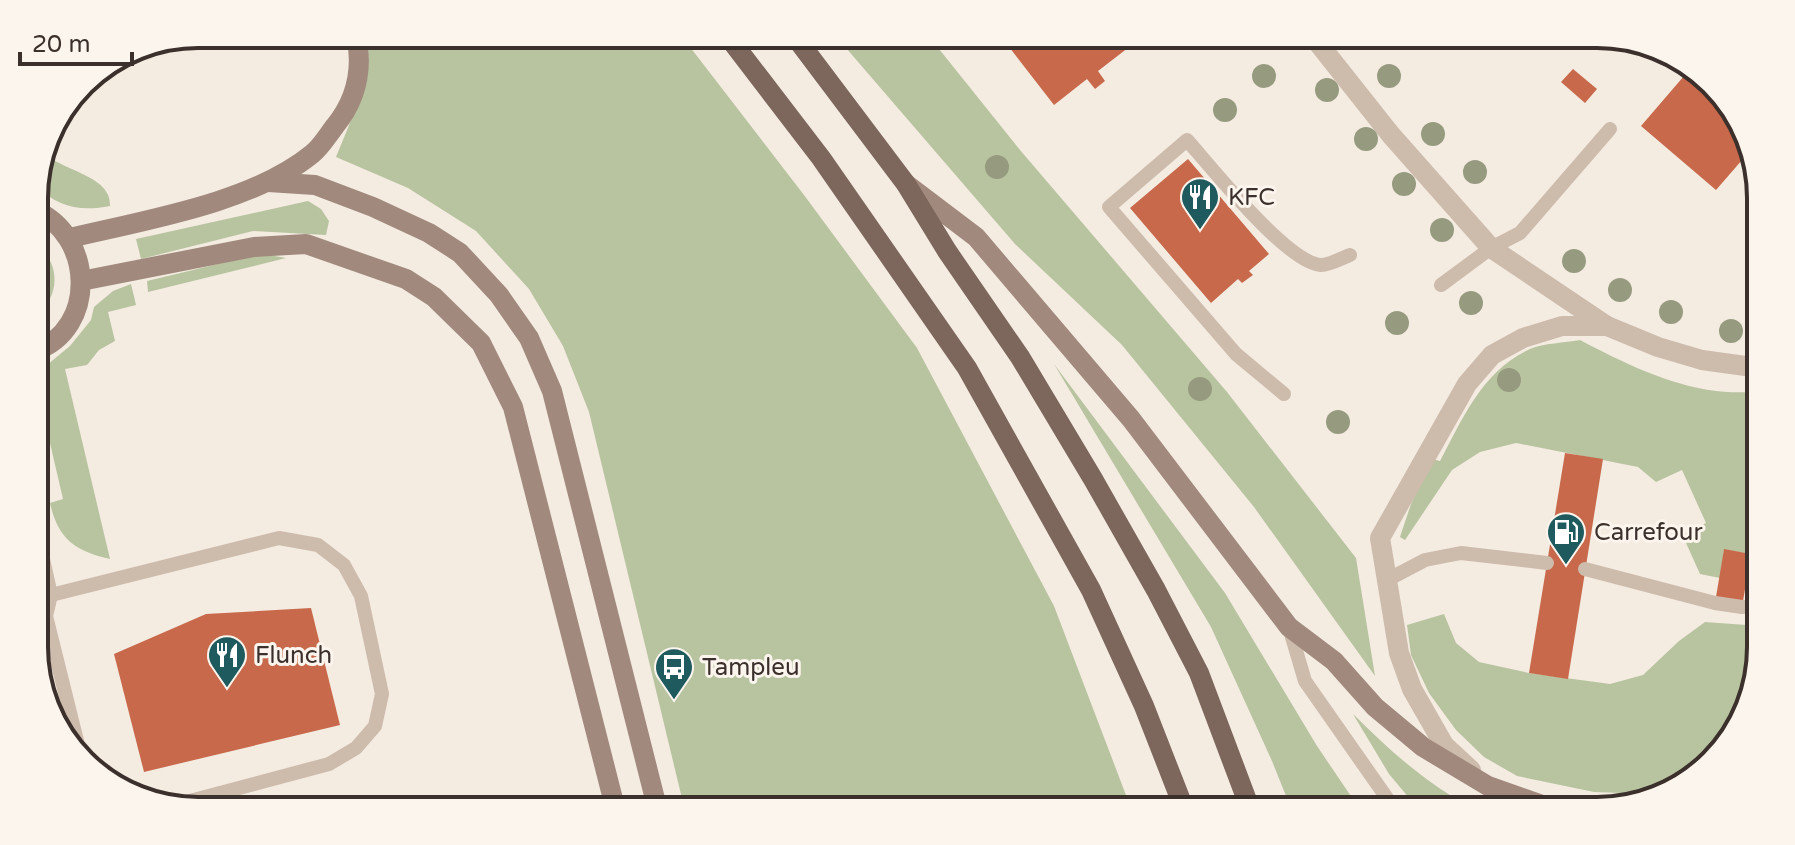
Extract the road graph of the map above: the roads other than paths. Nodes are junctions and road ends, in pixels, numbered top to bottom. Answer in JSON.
{"nodes":[{"id":1,"x":358,"y":48,"type":"edge"},
{"id":2,"x":737,"y":48,"type":"edge"},
{"id":3,"x":804,"y":48,"type":"edge"},
{"id":4,"x":1322,"y":48,"type":"edge"},
{"id":5,"x":1610,"y":129,"type":"dead end"},
{"id":6,"x":268,"y":182,"type":"junction"},
{"id":7,"x":906,"y":184,"type":"junction"},
{"id":8,"x":48,"y":219,"type":"edge"},
{"id":9,"x":70,"y":238,"type":"junction"},
{"id":10,"x":1491,"y":248,"type":"junction"},
{"id":11,"x":1350,"y":255,"type":"dead end"},
{"id":12,"x":81,"y":281,"type":"junction"},
{"id":13,"x":1441,"y":285,"type":"dead end"},
{"id":14,"x":1607,"y":326,"type":"junction"},
{"id":15,"x":48,"y":345,"type":"edge"},
{"id":16,"x":1747,"y":366,"type":"edge"},
{"id":17,"x":1284,"y":394,"type":"dead end"},
{"id":18,"x":1547,"y":563,"type":"dead end"},
{"id":19,"x":1585,"y":569,"type":"dead end"},
{"id":20,"x":1387,"y":580,"type":"junction"},
{"id":21,"x":48,"y":582,"type":"edge"},
{"id":22,"x":51,"y":595,"type":"junction"},
{"id":23,"x":48,"y":596,"type":"edge"},
{"id":24,"x":1747,"y":607,"type":"edge"},
{"id":25,"x":48,"y":608,"type":"edge"},
{"id":26,"x":48,"y":624,"type":"edge"},
{"id":27,"x":1289,"y":627,"type":"junction"},
{"id":28,"x":75,"y":732,"type":"edge"},
{"id":29,"x":1488,"y":786,"type":"junction"},
{"id":30,"x":205,"y":797,"type":"edge"},
{"id":31,"x":612,"y":797,"type":"edge"},
{"id":32,"x":654,"y":797,"type":"edge"},
{"id":33,"x":1180,"y":797,"type":"edge"},
{"id":34,"x":1246,"y":797,"type":"edge"},
{"id":35,"x":1386,"y":797,"type":"edge"},
{"id":36,"x":1519,"y":797,"type":"edge"}],
"edges":[{"from":1,"to":6,"type":"street"},
{"from":2,"to":33,"type":"main road"},
{"from":3,"to":7,"type":"main road"},
{"from":4,"to":10,"type":"street"},
{"from":5,"to":10,"type":"lane"},
{"from":6,"to":9,"type":"street"},
{"from":6,"to":32,"type":"street"},
{"from":7,"to":27,"type":"street"},
{"from":7,"to":34,"type":"main road"},
{"from":8,"to":9,"type":"street"},
{"from":9,"to":12,"type":"street"},
{"from":10,"to":13,"type":"lane"},
{"from":10,"to":14,"type":"street"},
{"from":11,"to":17,"type":"lane"},
{"from":12,"to":15,"type":"street"},
{"from":12,"to":31,"type":"street"},
{"from":14,"to":16,"type":"street"},
{"from":14,"to":20,"type":"street"},
{"from":18,"to":20,"type":"lane"},
{"from":19,"to":24,"type":"lane"},
{"from":20,"to":29,"type":"street"},
{"from":21,"to":22,"type":"lane"},
{"from":22,"to":23,"type":"lane"},
{"from":22,"to":25,"type":"lane"},
{"from":22,"to":30,"type":"lane"},
{"from":26,"to":28,"type":"lane"},
{"from":27,"to":29,"type":"street"},
{"from":27,"to":35,"type":"lane"},
{"from":29,"to":36,"type":"street"}]}
